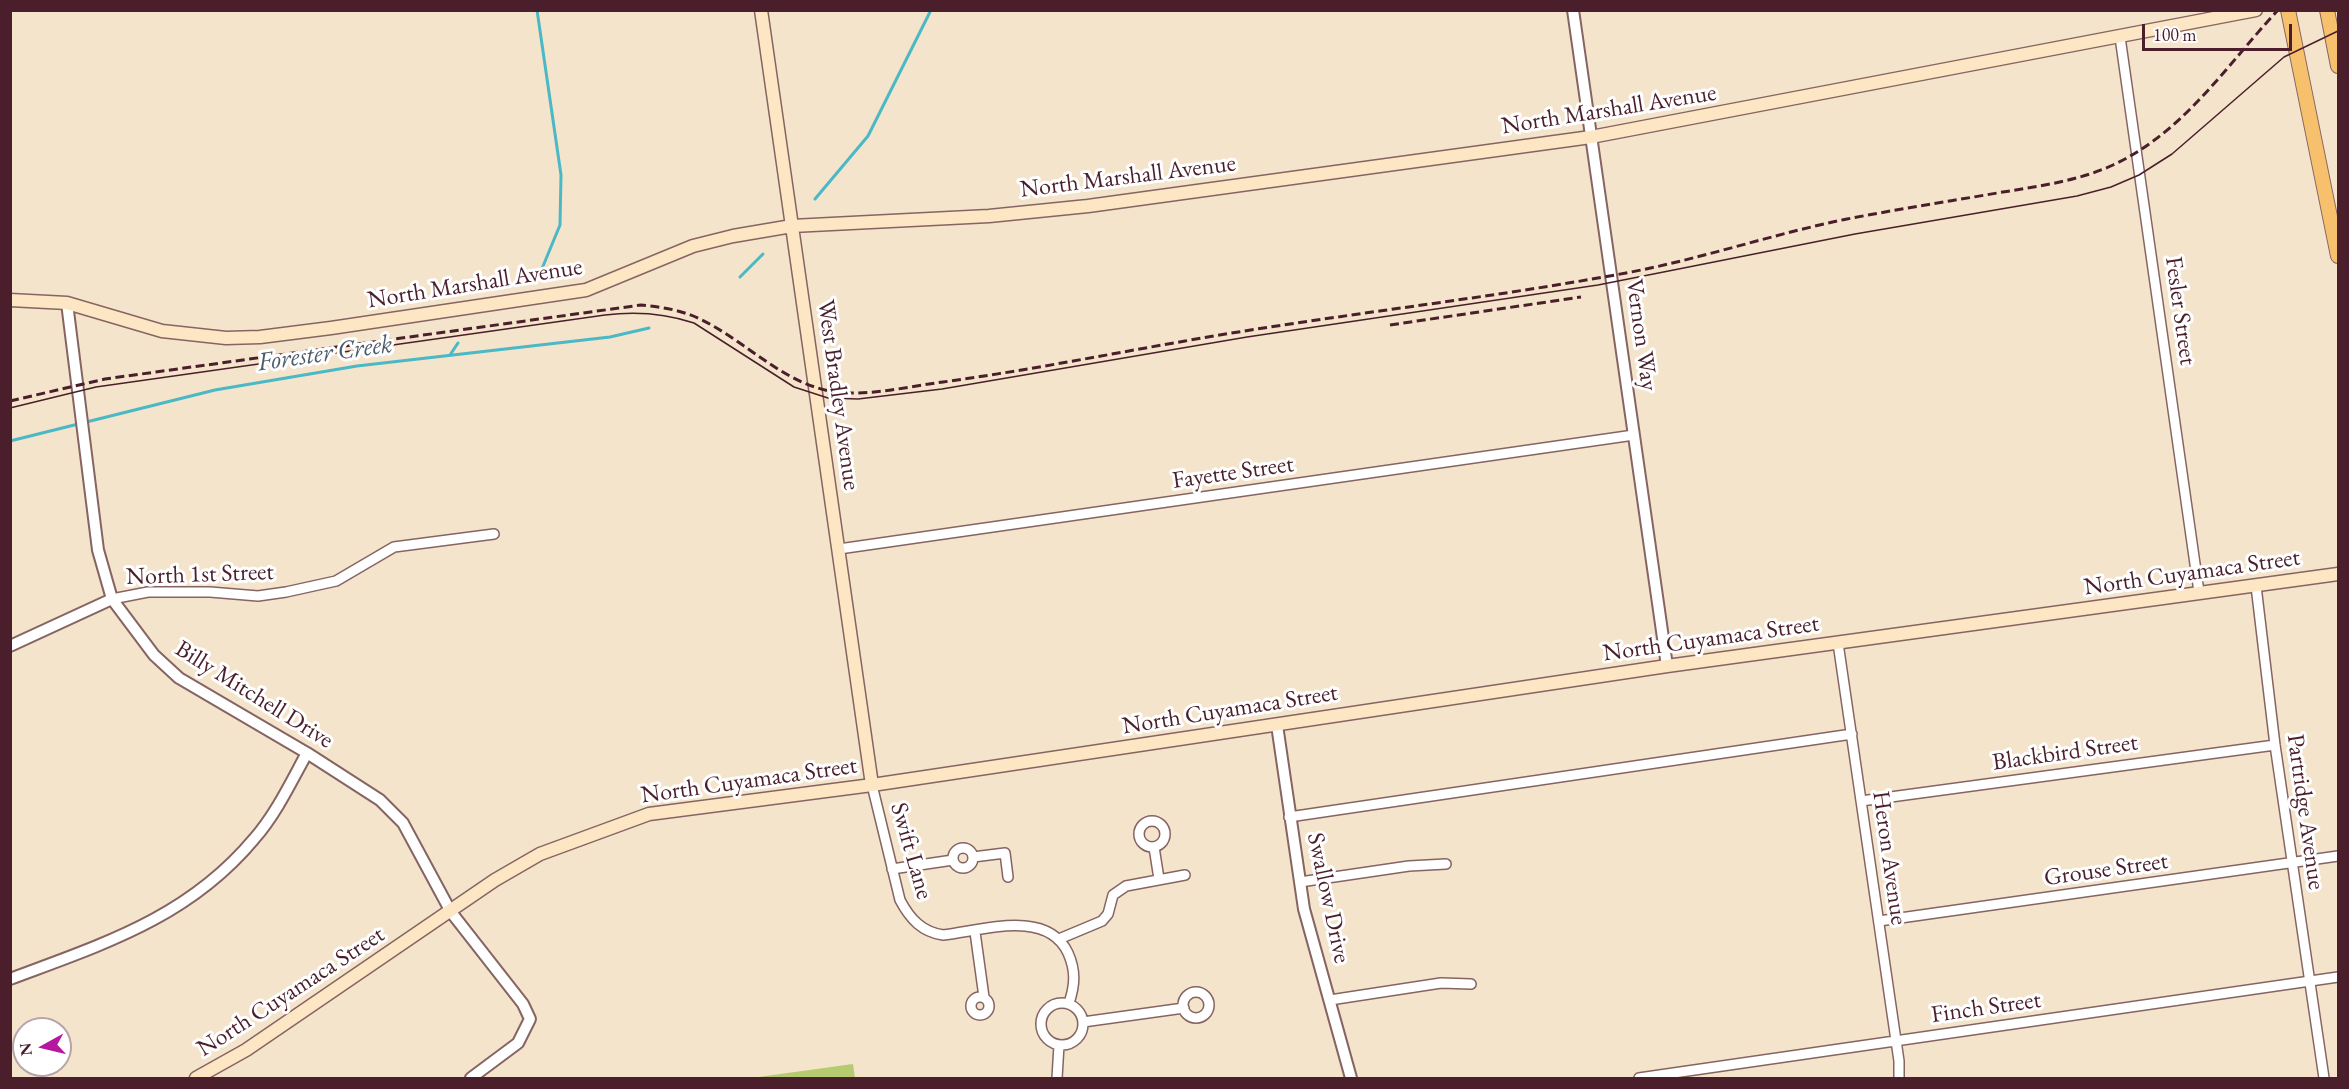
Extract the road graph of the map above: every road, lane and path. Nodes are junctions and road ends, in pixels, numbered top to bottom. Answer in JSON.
{"nodes":[{"id":1,"x":761,"y":10,"type":"edge"},
{"id":2,"x":1573,"y":10,"type":"edge"},
{"id":3,"x":2256,"y":10,"type":"edge"},
{"id":4,"x":2288,"y":10,"type":"edge"},
{"id":5,"x":2327,"y":10,"type":"edge"},
{"id":6,"x":2120,"y":37,"type":"junction"},
{"id":7,"x":2338,"y":66,"type":"edge"},
{"id":8,"x":1591,"y":137,"type":"junction"},
{"id":9,"x":792,"y":226,"type":"junction"},
{"id":10,"x":2338,"y":256,"type":"edge"},
{"id":11,"x":10,"y":300,"type":"edge"},
{"id":12,"x":67,"y":303,"type":"junction"},
{"id":13,"x":1634,"y":435,"type":"junction"},
{"id":14,"x":494,"y":534,"type":"dead end"},
{"id":15,"x":838,"y":549,"type":"junction"},
{"id":16,"x":2338,"y":574,"type":"edge"},
{"id":17,"x":2256,"y":586,"type":"junction"},
{"id":18,"x":2199,"y":592,"type":"junction"},
{"id":19,"x":112,"y":599,"type":"junction"},
{"id":20,"x":1838,"y":643,"type":"junction"},
{"id":21,"x":10,"y":646,"type":"edge"},
{"id":22,"x":1667,"y":666,"type":"junction"},
{"id":23,"x":1276,"y":725,"type":"junction"},
{"id":24,"x":1852,"y":734,"type":"junction"},
{"id":25,"x":2275,"y":745,"type":"junction"},
{"id":26,"x":307,"y":753,"type":"junction"},
{"id":27,"x":872,"y":785,"type":"junction"},
{"id":28,"x":1861,"y":801,"type":"junction"},
{"id":29,"x":1290,"y":817,"type":"junction"},
{"id":30,"x":1154,"y":847,"type":"dead end"},
{"id":31,"x":2338,"y":856,"type":"edge"},
{"id":32,"x":973,"y":857,"type":"junction"},
{"id":33,"x":952,"y":860,"type":"junction"},
{"id":34,"x":2294,"y":863,"type":"junction"},
{"id":35,"x":1446,"y":864,"type":"dead end"},
{"id":36,"x":892,"y":868,"type":"junction"},
{"id":37,"x":1185,"y":875,"type":"dead end"},
{"id":38,"x":1008,"y":877,"type":"dead end"},
{"id":39,"x":1159,"y":879,"type":"junction"},
{"id":40,"x":1300,"y":882,"type":"junction"},
{"id":41,"x":451,"y":912,"type":"junction"},
{"id":42,"x":1879,"y":921,"type":"junction"},
{"id":43,"x":975,"y":932,"type":"junction"},
{"id":44,"x":1059,"y":939,"type":"junction"},
{"id":45,"x":2338,"y":977,"type":"edge"},
{"id":46,"x":10,"y":979,"type":"edge"},
{"id":47,"x":2310,"y":981,"type":"junction"},
{"id":48,"x":1471,"y":984,"type":"dead end"},
{"id":49,"x":984,"y":998,"type":"dead end"},
{"id":50,"x":1330,"y":1000,"type":"junction"},
{"id":51,"x":1069,"y":1003,"type":"junction"},
{"id":52,"x":1184,"y":1008,"type":"dead end"},
{"id":53,"x":1083,"y":1022,"type":"junction"},
{"id":54,"x":1896,"y":1040,"type":"junction"},
{"id":55,"x":1059,"y":1045,"type":"junction"},
{"id":56,"x":196,"y":1078,"type":"edge"},
{"id":57,"x":471,"y":1078,"type":"edge"},
{"id":58,"x":1057,"y":1078,"type":"edge"},
{"id":59,"x":1351,"y":1078,"type":"edge"},
{"id":60,"x":1639,"y":1078,"type":"edge"},
{"id":61,"x":1899,"y":1078,"type":"edge"},
{"id":62,"x":2324,"y":1078,"type":"edge"}],
"edges":[{"from":1,"to":9,"type":"main road","name":"West Bradley Avenue"},
{"from":2,"to":8,"type":"street","name":"Vernon Way"},
{"from":3,"to":6,"type":"main road","name":"North Marshall Avenue"},
{"from":4,"to":10,"type":"main road"},
{"from":5,"to":7,"type":"main road"},
{"from":6,"to":8,"type":"main road","name":"North Marshall Avenue"},
{"from":6,"to":18,"type":"street","name":"Fesler Street"},
{"from":8,"to":9,"type":"main road","name":"North Marshall Avenue"},
{"from":8,"to":13,"type":"street","name":"Vernon Way"},
{"from":9,"to":12,"type":"main road","name":"North Marshall Avenue"},
{"from":9,"to":15,"type":"main road","name":"West Bradley Avenue"},
{"from":11,"to":12,"type":"main road","name":"North Marshall Avenue"},
{"from":12,"to":19,"type":"street","name":"Billy Mitchell Drive"},
{"from":13,"to":15,"type":"street","name":"Fayette Street"},
{"from":13,"to":22,"type":"street","name":"Vernon Way"},
{"from":14,"to":19,"type":"street","name":"North 1st Street"},
{"from":15,"to":27,"type":"main road","name":"West Bradley Avenue"},
{"from":16,"to":17,"type":"main road","name":"North Cuyamaca Street"},
{"from":17,"to":18,"type":"main road","name":"North Cuyamaca Street"},
{"from":17,"to":25,"type":"street","name":"Partridge Avenue"},
{"from":18,"to":20,"type":"main road","name":"North Cuyamaca Street"},
{"from":19,"to":21,"type":"street"},
{"from":19,"to":26,"type":"street","name":"Billy Mitchell Drive"},
{"from":20,"to":22,"type":"main road","name":"North Cuyamaca Street"},
{"from":20,"to":24,"type":"street","name":"Heron Avenue"},
{"from":22,"to":23,"type":"main road","name":"North Cuyamaca Street"},
{"from":23,"to":27,"type":"main road","name":"North Cuyamaca Street"},
{"from":23,"to":29,"type":"street","name":"Swallow Drive"},
{"from":24,"to":28,"type":"street","name":"Heron Avenue"},
{"from":24,"to":29,"type":"street"},
{"from":25,"to":28,"type":"street","name":"Blackbird Street"},
{"from":25,"to":34,"type":"street","name":"Partridge Avenue"},
{"from":26,"to":41,"type":"street","name":"Billy Mitchell Drive"},
{"from":26,"to":46,"type":"street"},
{"from":27,"to":36,"type":"street","name":"Swift Lane"},
{"from":27,"to":41,"type":"main road","name":"North Cuyamaca Street"},
{"from":28,"to":42,"type":"street","name":"Heron Avenue"},
{"from":29,"to":40,"type":"street","name":"Swallow Drive"},
{"from":30,"to":39,"type":"street"},
{"from":31,"to":34,"type":"street","name":"Grouse Street"},
{"from":32,"to":33,"type":"street"},
{"from":32,"to":33,"type":"street"},
{"from":32,"to":38,"type":"street"},
{"from":33,"to":36,"type":"street"},
{"from":34,"to":42,"type":"street","name":"Grouse Street"},
{"from":34,"to":47,"type":"street","name":"Partridge Avenue"},
{"from":35,"to":40,"type":"street"},
{"from":36,"to":43,"type":"street","name":"Swift Lane"},
{"from":37,"to":39,"type":"street"},
{"from":39,"to":44,"type":"street"},
{"from":40,"to":50,"type":"street","name":"Swallow Drive"},
{"from":41,"to":56,"type":"main road","name":"North Cuyamaca Street"},
{"from":41,"to":57,"type":"street","name":"Billy Mitchell Drive"},
{"from":42,"to":54,"type":"street","name":"Heron Avenue"},
{"from":43,"to":44,"type":"street","name":"Swift Lane"},
{"from":43,"to":49,"type":"street"},
{"from":44,"to":51,"type":"street"},
{"from":45,"to":47,"type":"street","name":"Finch Street"},
{"from":47,"to":54,"type":"street","name":"Finch Street"},
{"from":47,"to":62,"type":"street","name":"Partridge Avenue"},
{"from":48,"to":50,"type":"street"},
{"from":50,"to":59,"type":"street","name":"Swallow Drive"},
{"from":51,"to":53,"type":"street"},
{"from":51,"to":55,"type":"street"},
{"from":52,"to":53,"type":"street"},
{"from":53,"to":55,"type":"street"},
{"from":54,"to":60,"type":"street","name":"Finch Street"},
{"from":54,"to":61,"type":"street","name":"Heron Avenue"},
{"from":55,"to":58,"type":"street"}]}
